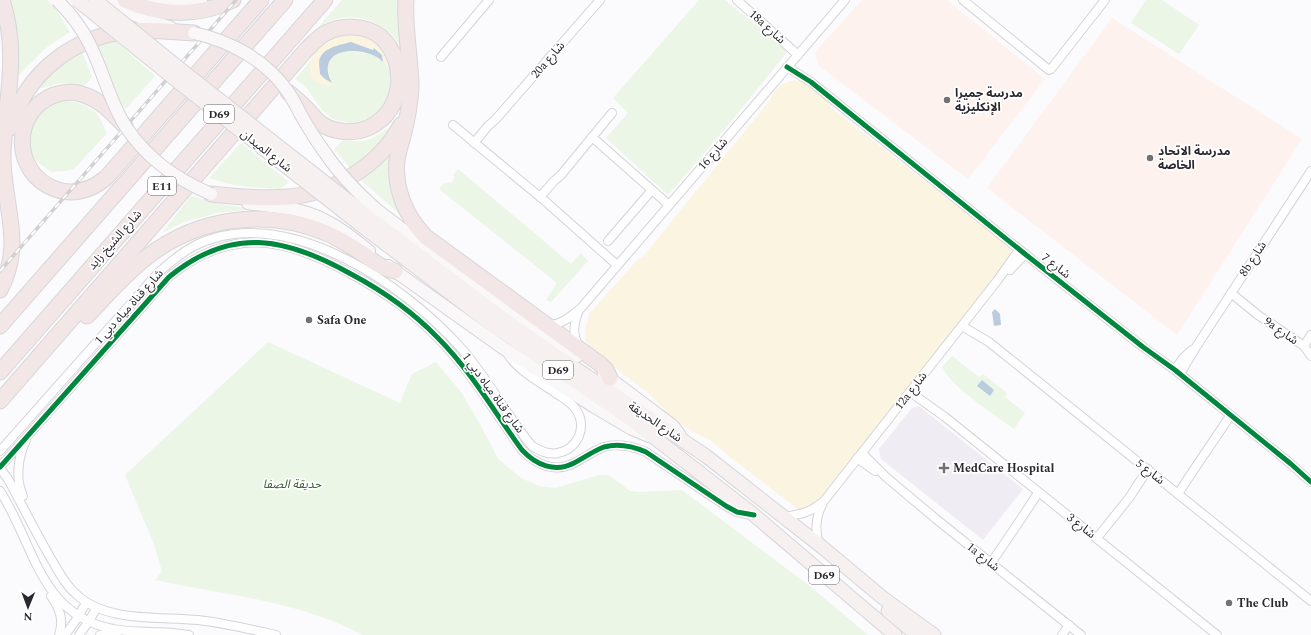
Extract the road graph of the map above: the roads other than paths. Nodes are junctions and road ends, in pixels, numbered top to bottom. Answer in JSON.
{"nodes":[{"id":1,"x":2,"y":0,"type":"edge"},
{"id":2,"x":57,"y":0,"type":"edge"},
{"id":3,"x":77,"y":0,"type":"edge"},
{"id":4,"x":95,"y":0,"type":"edge"},
{"id":5,"x":112,"y":0,"type":"edge"},
{"id":6,"x":125,"y":0,"type":"edge"},
{"id":7,"x":148,"y":0,"type":"edge"},
{"id":8,"x":201,"y":0,"type":"edge"},
{"id":9,"x":233,"y":0,"type":"edge"},
{"id":10,"x":260,"y":0,"type":"edge"},
{"id":11,"x":285,"y":0,"type":"edge"},
{"id":12,"x":325,"y":0,"type":"edge"},
{"id":13,"x":406,"y":0,"type":"edge"},
{"id":14,"x":488,"y":0,"type":"edge"},
{"id":15,"x":600,"y":0,"type":"edge"},
{"id":16,"x":736,"y":0,"type":"edge"},
{"id":17,"x":845,"y":0,"type":"edge"},
{"id":18,"x":963,"y":0,"type":"edge"},
{"id":19,"x":1105,"y":0,"type":"edge"},
{"id":20,"x":194,"y":33,"type":"junction"},
{"id":21,"x":441,"y":57,"type":"dead end"},
{"id":22,"x":792,"y":61,"type":"junction"},
{"id":23,"x":288,"y":92,"type":"junction"},
{"id":24,"x":409,"y":102,"type":"junction"},
{"id":25,"x":612,"y":114,"type":"dead end"},
{"id":26,"x":453,"y":125,"type":"dead end"},
{"id":27,"x":126,"y":127,"type":"junction"},
{"id":28,"x":592,"y":137,"type":"junction"},
{"id":29,"x":477,"y":145,"type":"junction"},
{"id":30,"x":3,"y":158,"type":"junction"},
{"id":31,"x":1311,"y":171,"type":"edge"},
{"id":32,"x":652,"y":190,"type":"junction"},
{"id":33,"x":211,"y":194,"type":"junction"},
{"id":34,"x":542,"y":199,"type":"junction"},
{"id":35,"x":669,"y":205,"type":"junction"},
{"id":36,"x":369,"y":218,"type":"junction"},
{"id":37,"x":608,"y":241,"type":"dead end"},
{"id":38,"x":1022,"y":252,"type":"junction"},
{"id":39,"x":617,"y":265,"type":"junction"},
{"id":40,"x":394,"y":271,"type":"junction"},
{"id":41,"x":0,"y":290,"type":"edge"},
{"id":42,"x":1229,"y":296,"type":"junction"},
{"id":43,"x":581,"y":308,"type":"junction"},
{"id":44,"x":964,"y":323,"type":"junction"},
{"id":45,"x":547,"y":325,"type":"junction"},
{"id":46,"x":0,"y":326,"type":"edge"},
{"id":47,"x":1311,"y":335,"type":"edge"},
{"id":48,"x":1307,"y":347,"type":"edge"},
{"id":49,"x":503,"y":348,"type":"junction"},
{"id":50,"x":579,"y":348,"type":"junction"},
{"id":51,"x":1311,"y":356,"type":"edge"},
{"id":52,"x":1162,"y":361,"type":"junction"},
{"id":53,"x":1185,"y":361,"type":"junction"},
{"id":54,"x":27,"y":371,"type":"junction"},
{"id":55,"x":0,"y":372,"type":"edge"},
{"id":56,"x":1178,"y":372,"type":"junction"},
{"id":57,"x":610,"y":378,"type":"junction"},
{"id":58,"x":1192,"y":384,"type":"junction"},
{"id":59,"x":912,"y":389,"type":"junction"},
{"id":60,"x":0,"y":401,"type":"edge"},
{"id":61,"x":1233,"y":418,"type":"junction"},
{"id":62,"x":30,"y":432,"type":"junction"},
{"id":63,"x":655,"y":438,"type":"junction"},
{"id":64,"x":681,"y":439,"type":"junction"},
{"id":65,"x":0,"y":451,"type":"edge"},
{"id":66,"x":860,"y":455,"type":"junction"},
{"id":67,"x":0,"y":467,"type":"edge"},
{"id":68,"x":1150,"y":471,"type":"junction"},
{"id":69,"x":1311,"y":482,"type":"edge"},
{"id":70,"x":0,"y":490,"type":"edge"},
{"id":71,"x":1175,"y":491,"type":"junction"},
{"id":72,"x":1041,"y":495,"type":"junction"},
{"id":73,"x":0,"y":496,"type":"edge"},
{"id":74,"x":824,"y":501,"type":"junction"},
{"id":75,"x":8,"y":502,"type":"junction"},
{"id":76,"x":754,"y":515,"type":"junction"},
{"id":77,"x":784,"y":517,"type":"junction"},
{"id":78,"x":36,"y":532,"type":"junction"},
{"id":79,"x":1096,"y":538,"type":"junction"},
{"id":80,"x":818,"y":544,"type":"junction"},
{"id":81,"x":989,"y":561,"type":"junction"},
{"id":82,"x":45,"y":581,"type":"junction"},
{"id":83,"x":883,"y":598,"type":"junction"},
{"id":84,"x":1311,"y":601,"type":"edge"},
{"id":85,"x":86,"y":603,"type":"junction"},
{"id":86,"x":96,"y":608,"type":"junction"},
{"id":87,"x":79,"y":616,"type":"junction"},
{"id":88,"x":89,"y":621,"type":"junction"},
{"id":89,"x":1071,"y":630,"type":"edge"},
{"id":90,"x":132,"y":631,"type":"junction"},
{"id":91,"x":60,"y":635,"type":"edge"},
{"id":92,"x":64,"y":635,"type":"edge"},
{"id":93,"x":79,"y":635,"type":"edge"},
{"id":94,"x":100,"y":635,"type":"edge"},
{"id":95,"x":189,"y":635,"type":"edge"},
{"id":96,"x":276,"y":635,"type":"edge"},
{"id":97,"x":895,"y":635,"type":"edge"},
{"id":98,"x":917,"y":635,"type":"edge"},
{"id":99,"x":934,"y":635,"type":"edge"},
{"id":100,"x":1062,"y":635,"type":"edge"},
{"id":101,"x":1081,"y":635,"type":"edge"},
{"id":102,"x":1217,"y":635,"type":"edge"}],
"edges":[{"from":1,"to":30,"type":"highway"},
{"from":2,"to":27,"type":"main road","bridge":true},
{"from":3,"to":36,"type":"main road","name":"شارع الميدان","number":"D69","bridge":true},
{"from":4,"to":36,"type":"main road","name":"شارع الميدان","number":"D69","bridge":true},
{"from":5,"to":20,"type":"main road"},
{"from":6,"to":9,"type":"highway"},
{"from":7,"to":8,"type":"main road"},
{"from":10,"to":27,"type":"highway"},
{"from":11,"to":46,"type":"highway","number":"E11"},
{"from":12,"to":55,"type":"highway","name":"شارع الشيخ زايد","number":"E11"},
{"from":13,"to":24,"type":"highway"},
{"from":14,"to":21,"type":"street"},
{"from":15,"to":29,"type":"street","name":"20a شارع"},
{"from":16,"to":22,"type":"street","name":"18a شارع"},
{"from":17,"to":22,"type":"street","name":"شارع 16"},
{"from":18,"to":19,"type":"street"},
{"from":20,"to":23,"type":"main road","bridge":true},
{"from":20,"to":30,"type":"highway"},
{"from":22,"to":35,"type":"street","name":"شارع 16"},
{"from":22,"to":38,"type":"street","name":"شارع 7"},
{"from":23,"to":36,"type":"main road","bridge":true},
{"from":23,"to":54,"type":"highway"},
{"from":24,"to":33,"type":"highway"},
{"from":24,"to":45,"type":"highway"},
{"from":25,"to":28,"type":"street"},
{"from":26,"to":29,"type":"street"},
{"from":27,"to":33,"type":"main road","bridge":true},
{"from":28,"to":32,"type":"street"},
{"from":28,"to":34,"type":"street"},
{"from":29,"to":34,"type":"street"},
{"from":30,"to":41,"type":"highway"},
{"from":31,"to":42,"type":"street","name":"8b شارع"},
{"from":32,"to":35,"type":"street"},
{"from":32,"to":37,"type":"street"},
{"from":33,"to":40,"type":"main road"},
{"from":34,"to":39,"type":"street"},
{"from":35,"to":39,"type":"street","name":"شارع 16"},
{"from":36,"to":57,"type":"main road"},
{"from":36,"to":63,"type":"main road","name":"شارع الحديقة","number":"D69"},
{"from":36,"to":64,"type":"main road","name":"شارع الحديقة","number":"D69"},
{"from":38,"to":44,"type":"street","name":"12a شارع"},
{"from":38,"to":52,"type":"street","name":"شارع 7"},
{"from":39,"to":43,"type":"street","name":"شارع 16"},
{"from":40,"to":49,"type":"main road"},
{"from":40,"to":54,"type":"highway"},
{"from":42,"to":48,"type":"street","name":"9a شارع"},
{"from":42,"to":53,"type":"street","name":"8b شارع"},
{"from":43,"to":45,"type":"street","name":"شارع 16"},
{"from":43,"to":50,"type":"street","name":"شارع 16"},
{"from":44,"to":59,"type":"street","name":"12a شارع"},
{"from":44,"to":68,"type":"street","name":"شارع 5"},
{"from":45,"to":50,"type":"highway"},
{"from":47,"to":48,"type":"street"},
{"from":48,"to":51,"type":"street","name":"9a شارع"},
{"from":49,"to":63,"type":"main road"},
{"from":49,"to":65,"type":"street","name":"شارع قناة مياه دبي 1"},
{"from":50,"to":57,"type":"highway"},
{"from":52,"to":53,"type":"street"},
{"from":52,"to":56,"type":"street","name":"شارع 7"},
{"from":53,"to":56,"type":"street","name":"8b شارع"},
{"from":53,"to":58,"type":"street"},
{"from":54,"to":60,"type":"highway"},
{"from":56,"to":58,"type":"street","name":"شارع 7"},
{"from":57,"to":64,"type":"main road"},
{"from":58,"to":61,"type":"street","name":"شارع 7"},
{"from":59,"to":66,"type":"street","name":"12a شارع"},
{"from":59,"to":72,"type":"street","name":"شارع 3"},
{"from":61,"to":69,"type":"street","name":"شارع 7"},
{"from":61,"to":71,"type":"street"},
{"from":62,"to":67,"type":"street","name":"شارع قناة مياه دبي 1"},
{"from":62,"to":76,"type":"street","name":"شارع قناة مياه دبي 1"},
{"from":62,"to":78,"type":"street"},
{"from":63,"to":76,"type":"main road","name":"شارع الحديقة","number":"D69"},
{"from":64,"to":77,"type":"main road","name":"شارع الحديقة","number":"D69"},
{"from":66,"to":74,"type":"street","name":"12a شارع"},
{"from":66,"to":81,"type":"street","name":"1a شارع"},
{"from":67,"to":78,"type":"street"},
{"from":68,"to":71,"type":"street","name":"شارع 5"},
{"from":68,"to":79,"type":"street"},
{"from":70,"to":75,"type":"street"},
{"from":71,"to":84,"type":"street","name":"شارع 5"},
{"from":72,"to":79,"type":"street","name":"شارع 3"},
{"from":72,"to":81,"type":"street"},
{"from":73,"to":75,"type":"street"},
{"from":74,"to":77,"type":"street","name":"12a شارع"},
{"from":74,"to":80,"type":"street","name":"12a شارع"},
{"from":75,"to":82,"type":"street"},
{"from":76,"to":97,"type":"main road","name":"شارع الحديقة","number":"D69"},
{"from":77,"to":80,"type":"main road","name":"شارع الحديقة","number":"D69"},
{"from":78,"to":85,"type":"street"},
{"from":79,"to":102,"type":"street","name":"شارع 3"},
{"from":80,"to":83,"type":"main road","name":"شارع الحديقة","number":"D69"},
{"from":81,"to":89,"type":"street","name":"1a شارع"},
{"from":82,"to":87,"type":"street"},
{"from":82,"to":91,"type":"street"},
{"from":83,"to":98,"type":"main road"},
{"from":83,"to":99,"type":"main road","name":"شارع الحديقة","number":"D69"},
{"from":85,"to":86,"type":"street"},
{"from":85,"to":87,"type":"street"},
{"from":86,"to":88,"type":"street"},
{"from":86,"to":96,"type":"street"},
{"from":87,"to":88,"type":"street"},
{"from":87,"to":92,"type":"street"},
{"from":88,"to":90,"type":"street"},
{"from":88,"to":93,"type":"street"},
{"from":89,"to":100,"type":"street"},
{"from":89,"to":101,"type":"street","name":"1a شارع"},
{"from":90,"to":94,"type":"street"},
{"from":90,"to":95,"type":"street"}]}
